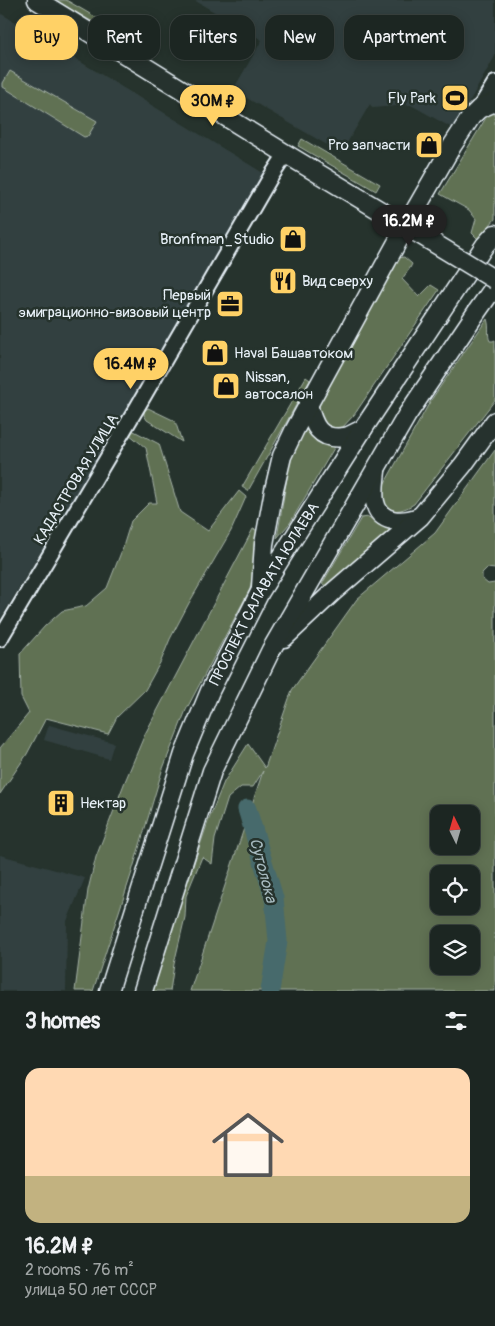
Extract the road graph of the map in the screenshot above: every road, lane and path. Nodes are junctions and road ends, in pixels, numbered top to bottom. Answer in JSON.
{"nodes":[{"id":1,"x":38,"y":0,"type":"edge"},
{"id":2,"x":495,"y":83,"type":"edge"},
{"id":3,"x":487,"y":106,"type":"edge"},
{"id":4,"x":286,"y":154,"type":"junction"},
{"id":5,"x":406,"y":226,"type":"junction"},
{"id":6,"x":495,"y":234,"type":"edge"},
{"id":7,"x":495,"y":280,"type":"edge"},
{"id":8,"x":495,"y":286,"type":"edge"},
{"id":9,"x":308,"y":404,"type":"junction"},
{"id":10,"x":495,"y":421,"type":"edge"},
{"id":11,"x":363,"y":429,"type":"junction"},
{"id":12,"x":376,"y":466,"type":"junction"},
{"id":13,"x":420,"y":517,"type":"junction"},
{"id":14,"x":260,"y":592,"type":"junction"},
{"id":15,"x":0,"y":639,"type":"edge"},
{"id":16,"x":271,"y":650,"type":"junction"},
{"id":17,"x":109,"y":991,"type":"edge"},
{"id":18,"x":143,"y":991,"type":"edge"}],
"edges":[{"from":1,"to":4,"type":"main road"},
{"from":2,"to":3,"type":"street"},
{"from":3,"to":5,"type":"main road"},
{"from":4,"to":5,"type":"main road"},
{"from":4,"to":15,"type":"street","name":"КАДАСТРОВАЯ УЛИЦА"},
{"from":5,"to":7,"type":"main road","bridge":true},
{"from":5,"to":9,"type":"main road"},
{"from":6,"to":11,"type":"main road","name":"ПРОСПЕКТ САЛАВАТА ЮЛАЕВА"},
{"from":8,"to":12,"type":"main road"},
{"from":9,"to":11,"type":"main road"},
{"from":9,"to":14,"type":"main road"},
{"from":10,"to":13,"type":"main road"},
{"from":11,"to":14,"type":"main road","name":"ПРОСПЕКТ САЛАВАТА ЮЛАЕВА"},
{"from":12,"to":13,"type":"main road"},
{"from":12,"to":16,"type":"main road"},
{"from":13,"to":16,"type":"main road"},
{"from":14,"to":17,"type":"main road","name":"ПРОСПЕКТ САЛАВАТА ЮЛАЕВА"},
{"from":16,"to":18,"type":"main road"}]}
